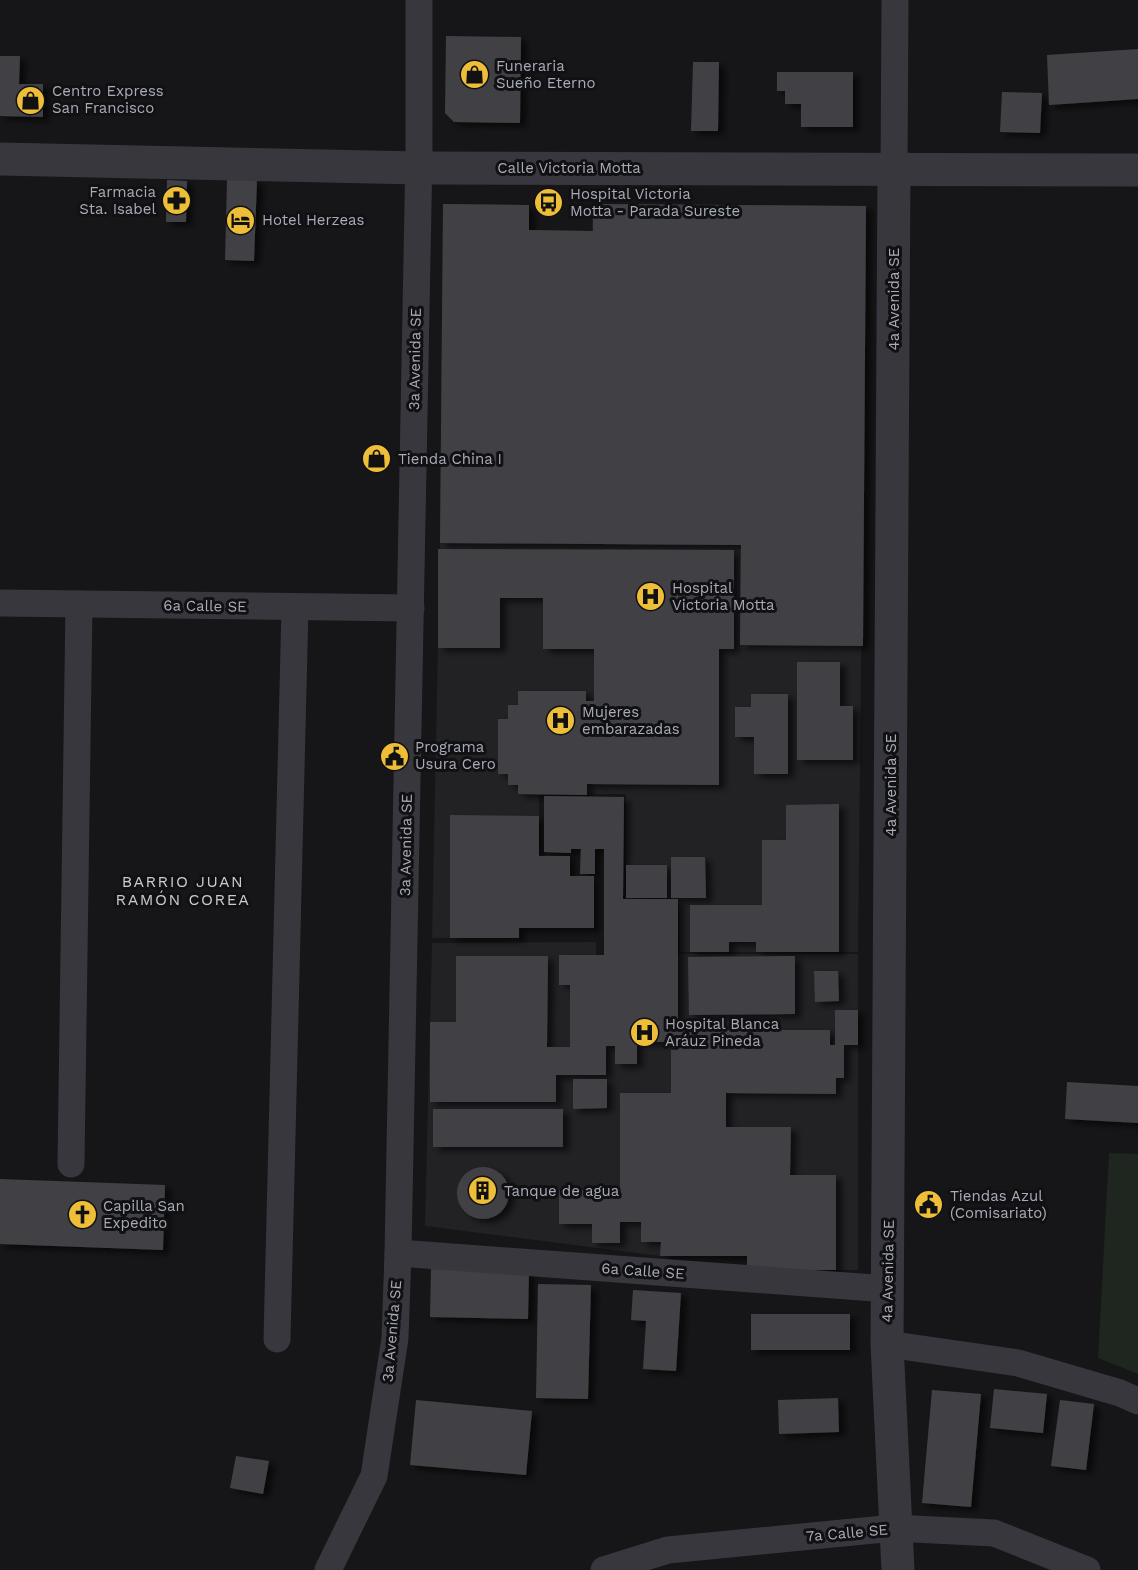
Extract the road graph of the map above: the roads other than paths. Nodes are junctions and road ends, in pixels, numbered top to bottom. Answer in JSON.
{"nodes":[{"id":1,"x":419,"y":0,"type":"edge"},
{"id":2,"x":896,"y":0,"type":"edge"},
{"id":3,"x":0,"y":159,"type":"edge"},
{"id":4,"x":418,"y":168,"type":"junction"},
{"id":5,"x":894,"y":169,"type":"junction"},
{"id":6,"x":1138,"y":170,"type":"edge"},
{"id":7,"x":0,"y":603,"type":"edge"},
{"id":8,"x":79,"y":604,"type":"junction"},
{"id":9,"x":295,"y":607,"type":"junction"},
{"id":10,"x":411,"y":608,"type":"junction"},
{"id":11,"x":71,"y":1164,"type":"dead end"},
{"id":12,"x":398,"y":1253,"type":"junction"},
{"id":13,"x":888,"y":1289,"type":"junction"},
{"id":14,"x":277,"y":1339,"type":"dead end"},
{"id":15,"x":887,"y":1344,"type":"junction"},
{"id":16,"x":1138,"y":1401,"type":"edge"},
{"id":17,"x":894,"y":1528,"type":"junction"},
{"id":18,"x":328,"y":1570,"type":"edge"},
{"id":19,"x":604,"y":1570,"type":"edge"},
{"id":20,"x":898,"y":1570,"type":"edge"},
{"id":21,"x":1087,"y":1570,"type":"edge"}],
"edges":[{"from":1,"to":4,"type":"street","name":"3a Avenida SE"},
{"from":2,"to":5,"type":"street","name":"4a Avenida SE"},
{"from":3,"to":4,"type":"street","name":"Calle Victoria Motta"},
{"from":4,"to":5,"type":"street","name":"Calle Victoria Motta"},
{"from":4,"to":10,"type":"street","name":"3a Avenida SE"},
{"from":5,"to":6,"type":"street","name":"Calle Victoria Motta"},
{"from":5,"to":13,"type":"street","name":"4a Avenida SE"},
{"from":7,"to":8,"type":"street","name":"6a Calle SE"},
{"from":8,"to":9,"type":"street","name":"6a Calle SE"},
{"from":8,"to":11,"type":"street"},
{"from":9,"to":10,"type":"street","name":"6a Calle SE"},
{"from":9,"to":14,"type":"street"},
{"from":10,"to":12,"type":"street","name":"3a Avenida SE"},
{"from":12,"to":13,"type":"street","name":"6a Calle SE"},
{"from":12,"to":18,"type":"street","name":"3a Avenida SE"},
{"from":13,"to":15,"type":"street","name":"4a Avenida SE"},
{"from":15,"to":16,"type":"street"},
{"from":15,"to":17,"type":"street","name":"4a Avenida SE"},
{"from":17,"to":19,"type":"street","name":"7a Calle SE"},
{"from":17,"to":20,"type":"street","name":"4a Avenida SE"},
{"from":17,"to":21,"type":"street","name":"7a Calle SE"}]}
